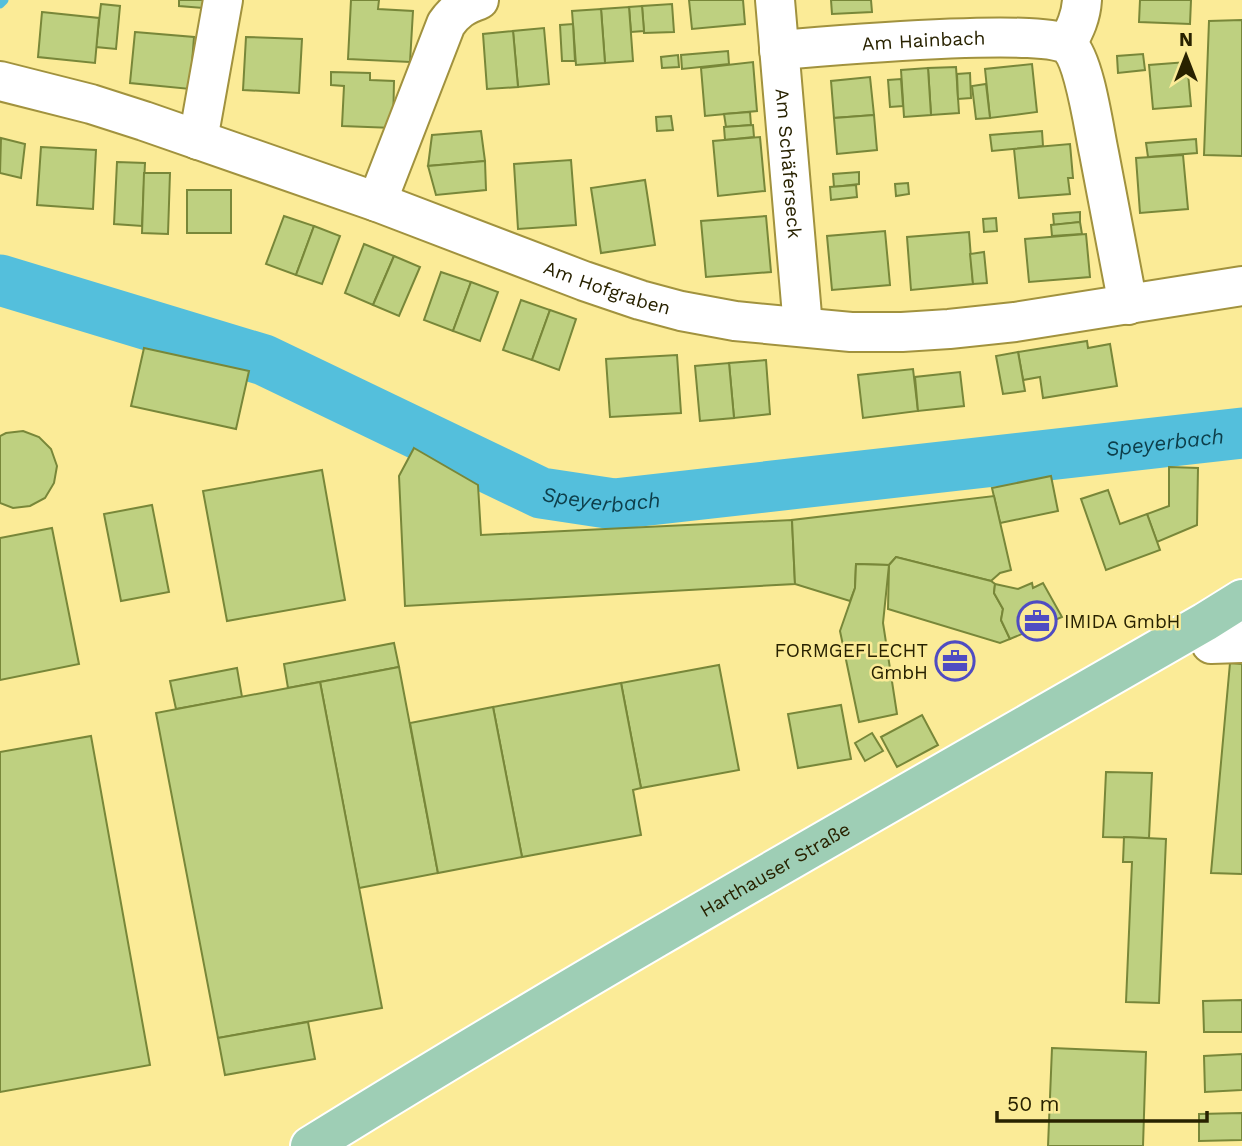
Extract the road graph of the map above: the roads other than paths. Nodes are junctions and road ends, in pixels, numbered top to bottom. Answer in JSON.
{"nodes":[{"id":1,"x":223,"y":0,"type":"edge"},
{"id":2,"x":479,"y":0,"type":"edge"},
{"id":3,"x":775,"y":0,"type":"edge"},
{"id":4,"x":1082,"y":0,"type":"edge"},
{"id":5,"x":1067,"y":44,"type":"junction"},
{"id":6,"x":779,"y":50,"type":"junction"},
{"id":7,"x":0,"y":81,"type":"edge"},
{"id":8,"x":198,"y":141,"type":"junction"},
{"id":9,"x":377,"y":202,"type":"junction"},
{"id":10,"x":1242,"y":286,"type":"edge"},
{"id":11,"x":1128,"y":304,"type":"junction"},
{"id":12,"x":803,"y":327,"type":"junction"},
{"id":13,"x":1242,"y":599,"type":"edge"},
{"id":14,"x":310,"y":1146,"type":"edge"}],
"edges":[{"from":1,"to":8,"type":"street"},
{"from":2,"to":9,"type":"street"},
{"from":3,"to":6,"type":"street","name":"Am Schäferseck"},
{"from":4,"to":5,"type":"street"},
{"from":5,"to":6,"type":"street","name":"Am Hainbach"},
{"from":5,"to":11,"type":"street"},
{"from":6,"to":12,"type":"street","name":"Am Schäferseck"},
{"from":7,"to":8,"type":"street","name":"Am Hofgraben"},
{"from":8,"to":9,"type":"street","name":"Am Hofgraben"},
{"from":9,"to":12,"type":"street","name":"Am Hofgraben"},
{"from":10,"to":11,"type":"street","name":"Am Hofgraben"},
{"from":11,"to":12,"type":"street","name":"Am Hofgraben"},
{"from":13,"to":14,"type":"main road","name":"Harthauser Straße"}]}
